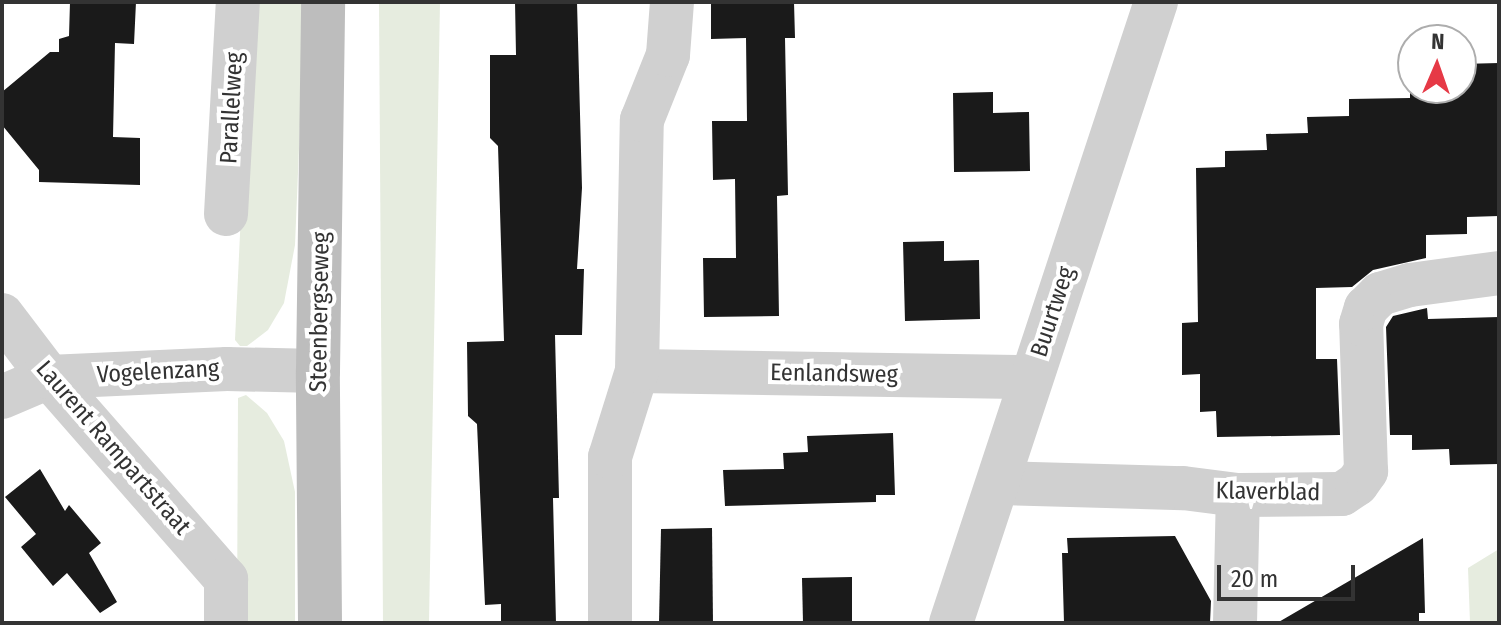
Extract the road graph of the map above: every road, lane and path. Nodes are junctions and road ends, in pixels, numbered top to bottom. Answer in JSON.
{"nodes":[{"id":1,"x":238,"y":2,"type":"edge"},
{"id":2,"x":323,"y":2,"type":"edge"},
{"id":3,"x":672,"y":2,"type":"edge"},
{"id":4,"x":1156,"y":2,"type":"edge"},
{"id":5,"x":226,"y":214,"type":"dead end"},
{"id":6,"x":1499,"y":273,"type":"edge"},
{"id":7,"x":2,"y":315,"type":"edge"},
{"id":8,"x":318,"y":371,"type":"junction"},
{"id":9,"x":637,"y":371,"type":"junction"},
{"id":10,"x":49,"y":377,"type":"junction"},
{"id":11,"x":1031,"y":377,"type":"junction"},
{"id":12,"x":2,"y":397,"type":"edge"},
{"id":13,"x":999,"y":483,"type":"junction"},
{"id":14,"x":1238,"y":495,"type":"junction"},
{"id":15,"x":226,"y":623,"type":"edge"},
{"id":16,"x":320,"y":623,"type":"edge"},
{"id":17,"x":610,"y":623,"type":"edge"},
{"id":18,"x":951,"y":623,"type":"edge"},
{"id":19,"x":1235,"y":623,"type":"edge"}],
"edges":[{"from":1,"to":5,"type":"street","name":"Parallelweg"},
{"from":2,"to":8,"type":"main road","name":"Steenbergseweg"},
{"from":3,"to":9,"type":"street"},
{"from":4,"to":11,"type":"street","name":"Buurtweg"},
{"from":6,"to":14,"type":"street","name":"Klaverblad"},
{"from":7,"to":10,"type":"street","name":"Laurent Rampartstraat"},
{"from":8,"to":10,"type":"street","name":"Vogelenzang"},
{"from":8,"to":16,"type":"main road","name":"Steenbergseweg"},
{"from":9,"to":11,"type":"street","name":"Eenlandsweg"},
{"from":9,"to":17,"type":"street"},
{"from":10,"to":12,"type":"street","name":"Vogelenzang"},
{"from":10,"to":15,"type":"street","name":"Laurent Rampartstraat"},
{"from":11,"to":13,"type":"street","name":"Buurtweg"},
{"from":13,"to":14,"type":"street","name":"Klaverblad"},
{"from":13,"to":18,"type":"street","name":"Buurtweg"},
{"from":14,"to":19,"type":"street"}]}
